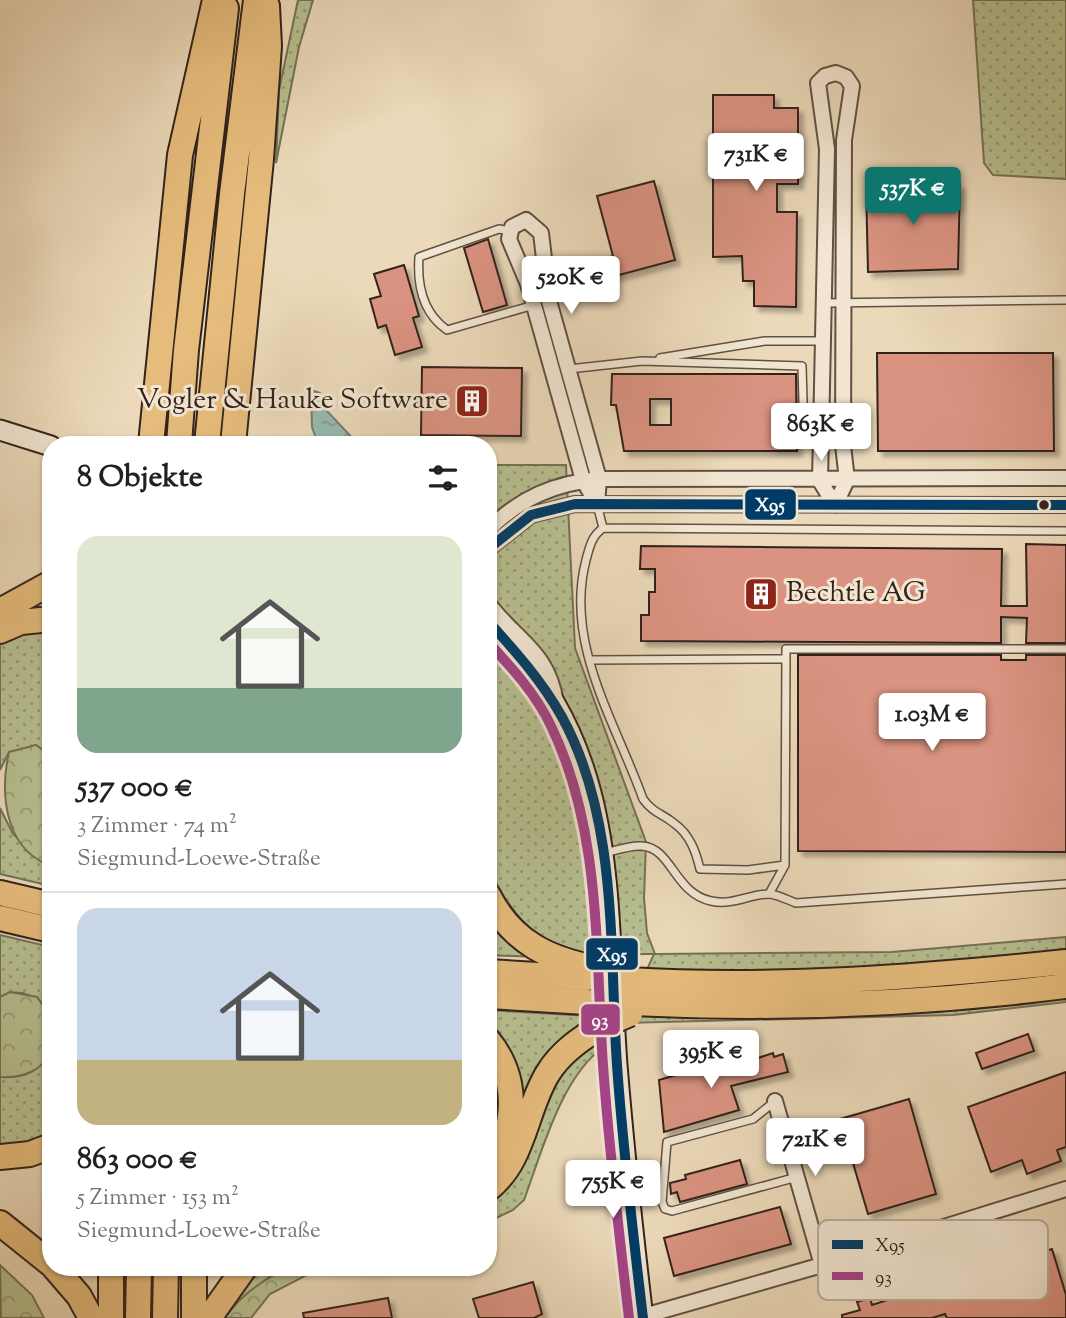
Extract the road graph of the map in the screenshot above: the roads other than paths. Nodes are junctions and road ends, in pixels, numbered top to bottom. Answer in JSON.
{"nodes":[{"id":1,"x":215,"y":0,"type":"edge"},
{"id":2,"x":227,"y":0,"type":"edge"},
{"id":3,"x":256,"y":0,"type":"edge"},
{"id":4,"x":267,"y":0,"type":"edge"},
{"id":5,"x":510,"y":231,"type":"junction"},
{"id":6,"x":825,"y":285,"type":"junction"},
{"id":7,"x":844,"y":285,"type":"junction"},
{"id":8,"x":1066,"y":300,"type":"edge"},
{"id":9,"x":549,"y":301,"type":"junction"},
{"id":10,"x":844,"y":302,"type":"junction"},
{"id":11,"x":825,"y":303,"type":"junction"},
{"id":12,"x":534,"y":305,"type":"junction"},
{"id":13,"x":824,"y":341,"type":"junction"},
{"id":14,"x":642,"y":361,"type":"junction"},
{"id":15,"x":569,"y":369,"type":"junction"},
{"id":16,"x":0,"y":430,"type":"edge"},
{"id":17,"x":152,"y":436,"type":"edge"},
{"id":18,"x":180,"y":436,"type":"edge"},
{"id":19,"x":208,"y":436,"type":"edge"},
{"id":20,"x":235,"y":436,"type":"edge"},
{"id":21,"x":804,"y":436,"type":"dead end"},
{"id":22,"x":42,"y":443,"type":"edge"},
{"id":23,"x":599,"y":478,"type":"junction"},
{"id":24,"x":1066,"y":478,"type":"edge"},
{"id":25,"x":583,"y":480,"type":"junction"},
{"id":26,"x":847,"y":480,"type":"junction"},
{"id":27,"x":820,"y":481,"type":"junction"},
{"id":28,"x":530,"y":496,"type":"junction"},
{"id":29,"x":597,"y":504,"type":"junction"},
{"id":30,"x":835,"y":505,"type":"junction"},
{"id":31,"x":1066,"y":505,"type":"edge"},
{"id":32,"x":497,"y":512,"type":"edge"},
{"id":33,"x":497,"y":523,"type":"edge"},
{"id":34,"x":603,"y":528,"type":"junction"},
{"id":35,"x":1066,"y":531,"type":"edge"},
{"id":36,"x":497,"y":542,"type":"edge"},
{"id":37,"x":42,"y":588,"type":"edge"},
{"id":38,"x":0,"y":611,"type":"edge"},
{"id":39,"x":497,"y":612,"type":"edge"},
{"id":40,"x":42,"y":620,"type":"edge"},
{"id":41,"x":497,"y":630,"type":"edge"},
{"id":42,"x":0,"y":631,"type":"edge"},
{"id":43,"x":1066,"y":649,"type":"edge"},
{"id":44,"x":786,"y":659,"type":"junction"},
{"id":45,"x":590,"y":660,"type":"junction"},
{"id":46,"x":556,"y":704,"type":"junction"},
{"id":47,"x":605,"y":853,"type":"junction"},
{"id":48,"x":785,"y":865,"type":"junction"},
{"id":49,"x":1066,"y":884,"type":"edge"},
{"id":50,"x":6,"y":893,"type":"edge"},
{"id":51,"x":769,"y":894,"type":"junction"},
{"id":52,"x":42,"y":903,"type":"edge"},
{"id":53,"x":497,"y":908,"type":"edge"},
{"id":54,"x":0,"y":918,"type":"edge"},
{"id":55,"x":0,"y":930,"type":"edge"},
{"id":56,"x":42,"y":930,"type":"edge"},
{"id":57,"x":42,"y":933,"type":"edge"},
{"id":58,"x":1066,"y":962,"type":"edge"},
{"id":59,"x":497,"y":974,"type":"edge"},
{"id":60,"x":1066,"y":986,"type":"edge"},
{"id":61,"x":631,"y":990,"type":"junction"},
{"id":62,"x":601,"y":994,"type":"junction"},
{"id":63,"x":497,"y":996,"type":"edge"},
{"id":64,"x":497,"y":1055,"type":"edge"},
{"id":65,"x":775,"y":1101,"type":"joint"},
{"id":66,"x":42,"y":1149,"type":"edge"},
{"id":67,"x":497,"y":1150,"type":"edge"},
{"id":68,"x":0,"y":1157,"type":"edge"},
{"id":69,"x":796,"y":1177,"type":"junction"},
{"id":70,"x":497,"y":1180,"type":"edge"},
{"id":71,"x":1066,"y":1189,"type":"edge"},
{"id":72,"x":966,"y":1220,"type":"edge"},
{"id":73,"x":0,"y":1223,"type":"edge"},
{"id":74,"x":818,"y":1251,"type":"edge"},
{"id":75,"x":42,"y":1257,"type":"edge"},
{"id":76,"x":818,"y":1266,"type":"edge"},
{"id":77,"x":62,"y":1276,"type":"edge"},
{"id":78,"x":111,"y":1276,"type":"edge"},
{"id":79,"x":139,"y":1276,"type":"edge"},
{"id":80,"x":166,"y":1276,"type":"edge"},
{"id":81,"x":194,"y":1276,"type":"edge"},
{"id":82,"x":239,"y":1276,"type":"edge"},
{"id":83,"x":641,"y":1317,"type":"edge"},
{"id":84,"x":91,"y":1318,"type":"edge"},
{"id":85,"x":111,"y":1318,"type":"edge"},
{"id":86,"x":138,"y":1318,"type":"edge"},
{"id":87,"x":166,"y":1318,"type":"edge"},
{"id":88,"x":194,"y":1318,"type":"edge"},
{"id":89,"x":209,"y":1318,"type":"edge"}],
"edges":[{"from":1,"to":17,"type":"highway"},
{"from":2,"to":18,"type":"highway"},
{"from":3,"to":19,"type":"highway"},
{"from":4,"to":20,"type":"highway"},
{"from":5,"to":9,"type":"street"},
{"from":5,"to":12,"type":"street"},
{"from":5,"to":12,"type":"lane"},
{"from":6,"to":7,"type":"street"},
{"from":6,"to":7,"type":"street"},
{"from":6,"to":11,"type":"street"},
{"from":7,"to":10,"type":"street"},
{"from":8,"to":10,"type":"lane"},
{"from":9,"to":12,"type":"street"},
{"from":9,"to":15,"type":"street"},
{"from":10,"to":11,"type":"lane"},
{"from":10,"to":26,"type":"street"},
{"from":11,"to":13,"type":"street"},
{"from":12,"to":25,"type":"street"},
{"from":13,"to":14,"type":"lane"},
{"from":13,"to":27,"type":"street"},
{"from":14,"to":15,"type":"lane"},
{"from":14,"to":21,"type":"lane"},
{"from":15,"to":23,"type":"street"},
{"from":16,"to":22,"type":"main road"},
{"from":23,"to":25,"type":"street"},
{"from":23,"to":27,"type":"street"},
{"from":23,"to":29,"type":"street"},
{"from":24,"to":26,"type":"street"},
{"from":25,"to":28,"type":"street"},
{"from":25,"to":29,"type":"street"},
{"from":26,"to":27,"type":"street"},
{"from":26,"to":30,"type":"street"},
{"from":27,"to":30,"type":"street"},
{"from":28,"to":32,"type":"street"},
{"from":28,"to":33,"type":"street"},
{"from":29,"to":30,"type":"street"},
{"from":29,"to":34,"type":"lane"},
{"from":29,"to":36,"type":"street"},
{"from":30,"to":31,"type":"street"},
{"from":34,"to":35,"type":"lane"},
{"from":34,"to":45,"type":"lane"},
{"from":37,"to":38,"type":"highway"},
{"from":39,"to":46,"type":"street"},
{"from":40,"to":42,"type":"highway"},
{"from":41,"to":46,"type":"main road"},
{"from":43,"to":44,"type":"lane"},
{"from":44,"to":45,"type":"lane"},
{"from":44,"to":48,"type":"lane"},
{"from":45,"to":48,"type":"lane"},
{"from":46,"to":47,"type":"main road"},
{"from":47,"to":51,"type":"lane"},
{"from":47,"to":83,"type":"main road"},
{"from":48,"to":51,"type":"lane"},
{"from":49,"to":51,"type":"lane"},
{"from":50,"to":52,"type":"highway"},
{"from":53,"to":62,"type":"highway"},
{"from":54,"to":56,"type":"highway"},
{"from":55,"to":57,"type":"highway"},
{"from":58,"to":61,"type":"highway"},
{"from":59,"to":62,"type":"highway"},
{"from":60,"to":61,"type":"highway"},
{"from":61,"to":62,"type":"highway","bridge":true},
{"from":61,"to":62,"type":"highway","bridge":true},
{"from":62,"to":63,"type":"highway"},
{"from":62,"to":70,"type":"highway"},
{"from":64,"to":67,"type":"highway"},
{"from":65,"to":69,"type":"street"},
{"from":65,"to":69,"type":"lane"},
{"from":66,"to":68,"type":"highway"},
{"from":69,"to":74,"type":"street"},
{"from":71,"to":72,"type":"street"},
{"from":73,"to":75,"type":"highway"},
{"from":76,"to":83,"type":"street"},
{"from":77,"to":84,"type":"highway"},
{"from":78,"to":85,"type":"highway"},
{"from":79,"to":86,"type":"highway"},
{"from":80,"to":87,"type":"highway"},
{"from":81,"to":88,"type":"highway"},
{"from":82,"to":89,"type":"highway"}]}
